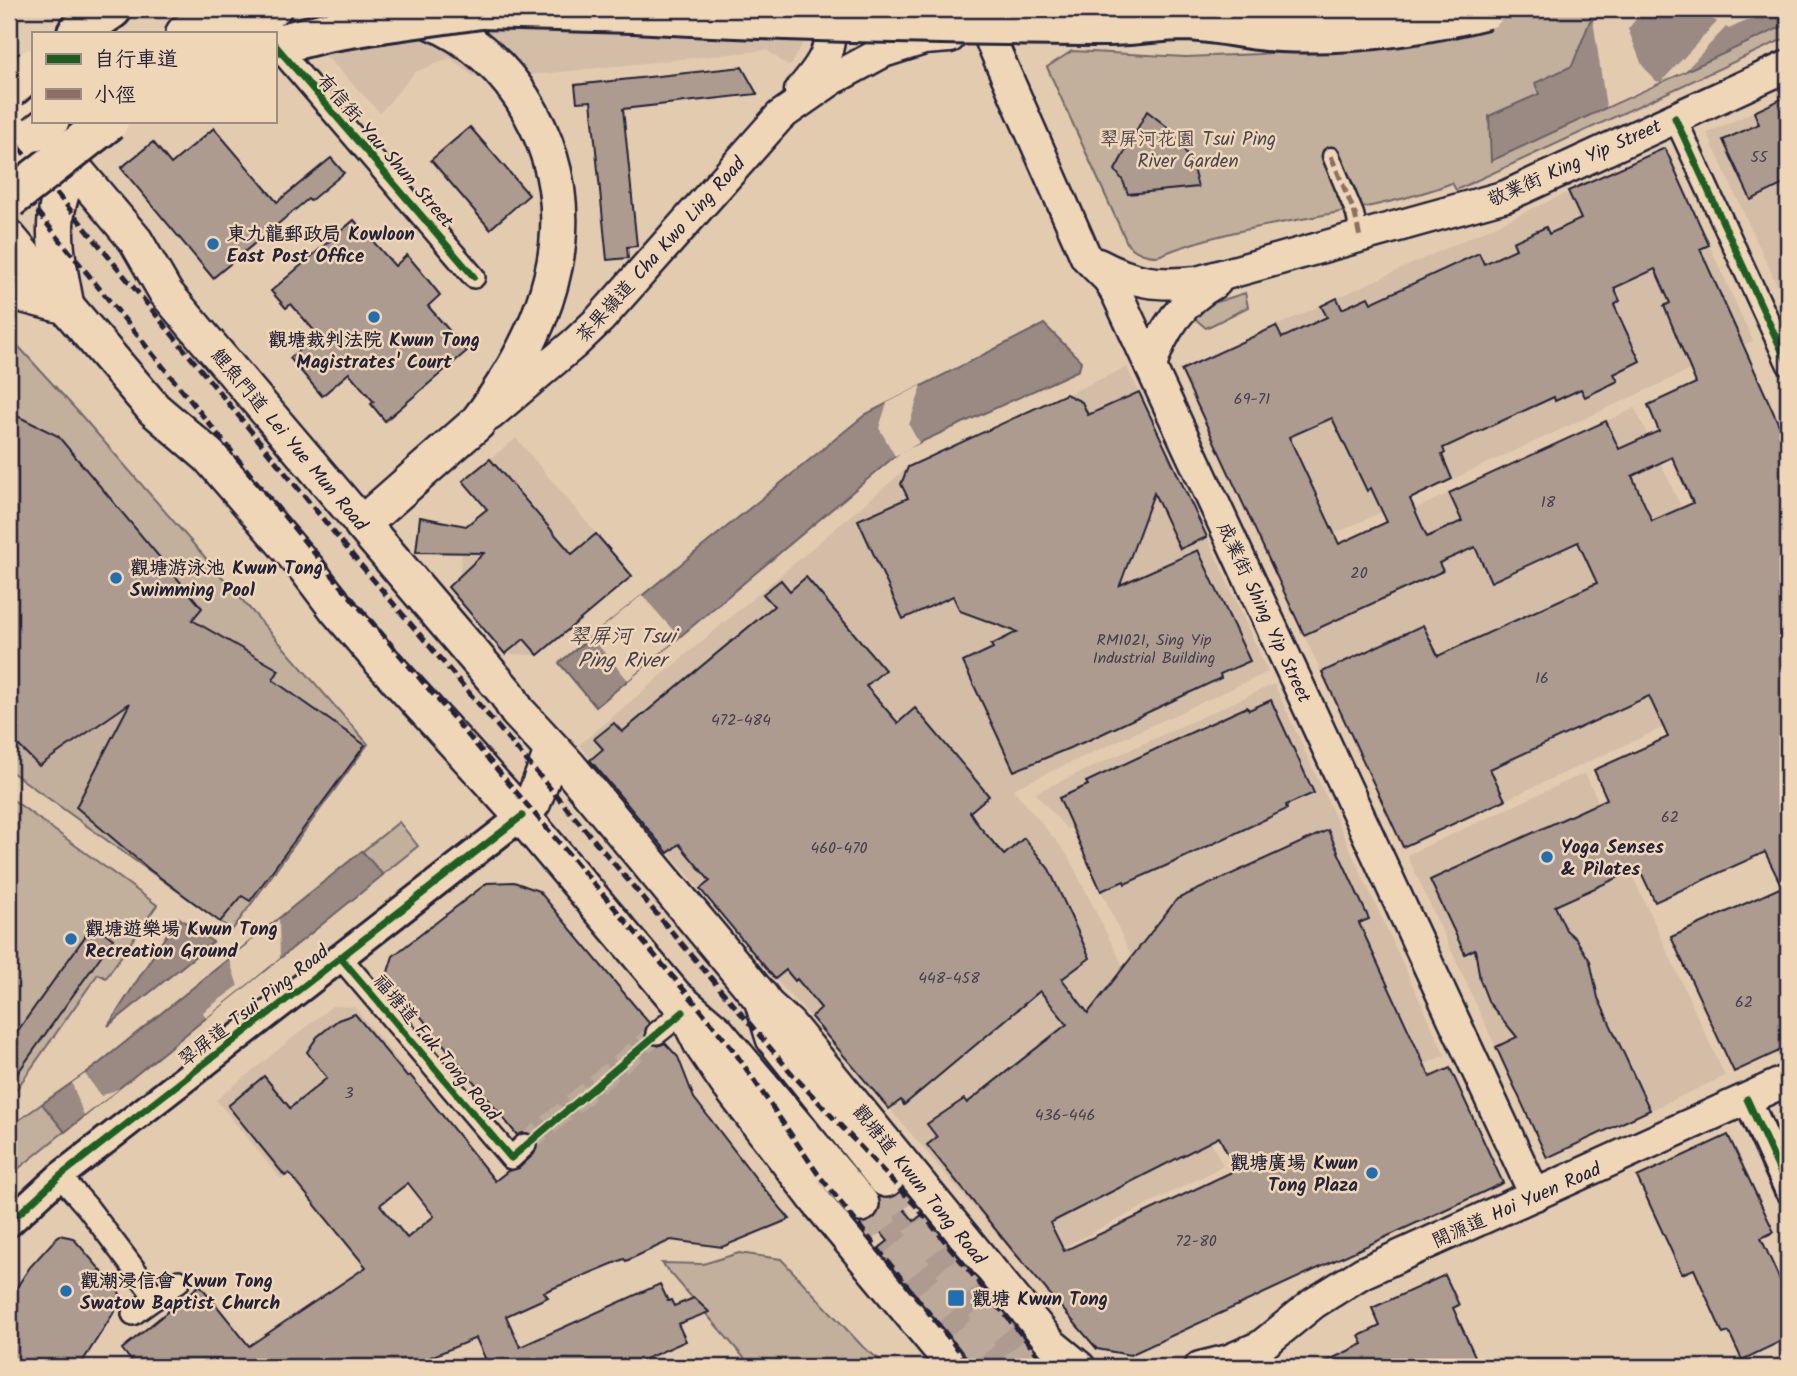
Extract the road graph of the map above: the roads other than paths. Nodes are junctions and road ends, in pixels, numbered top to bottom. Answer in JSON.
{"nodes":[{"id":1,"x":112,"y":9,"type":"edge"},
{"id":2,"x":396,"y":9,"type":"edge"},
{"id":3,"x":481,"y":9,"type":"edge"},
{"id":4,"x":827,"y":9,"type":"edge"},
{"id":5,"x":1276,"y":9,"type":"edge"},
{"id":6,"x":1387,"y":9,"type":"edge"},
{"id":7,"x":1486,"y":9,"type":"edge"},
{"id":8,"x":1187,"y":21,"type":"junction"},
{"id":9,"x":260,"y":28,"type":"edge"},
{"id":10,"x":78,"y":32,"type":"edge"},
{"id":11,"x":199,"y":32,"type":"edge"},
{"id":12,"x":988,"y":34,"type":"junction"},
{"id":13,"x":276,"y":47,"type":"edge"},
{"id":14,"x":9,"y":59,"type":"edge"},
{"id":15,"x":1788,"y":66,"type":"edge"},
{"id":16,"x":32,"y":70,"type":"edge"},
{"id":17,"x":32,"y":71,"type":"edge"},
{"id":18,"x":9,"y":90,"type":"edge"},
{"id":19,"x":780,"y":116,"type":"junction"},
{"id":20,"x":32,"y":118,"type":"edge"},
{"id":21,"x":1675,"y":118,"type":"junction"},
{"id":22,"x":36,"y":122,"type":"edge"},
{"id":23,"x":50,"y":122,"type":"edge"},
{"id":24,"x":89,"y":122,"type":"edge"},
{"id":25,"x":107,"y":122,"type":"edge"},
{"id":26,"x":9,"y":155,"type":"edge"},
{"id":27,"x":1331,"y":156,"type":"dead end"},
{"id":28,"x":72,"y":164,"type":"junction"},
{"id":29,"x":9,"y":199,"type":"edge"},
{"id":30,"x":9,"y":237,"type":"edge"},
{"id":31,"x":1360,"y":238,"type":"junction"},
{"id":32,"x":1086,"y":257,"type":"junction"},
{"id":33,"x":1232,"y":273,"type":"junction"},
{"id":34,"x":474,"y":276,"type":"dead end"},
{"id":35,"x":9,"y":290,"type":"edge"},
{"id":36,"x":66,"y":306,"type":"junction"},
{"id":37,"x":1788,"y":363,"type":"edge"},
{"id":38,"x":1151,"y":367,"type":"junction"},
{"id":39,"x":477,"y":423,"type":"junction"},
{"id":40,"x":362,"y":524,"type":"junction"},
{"id":41,"x":552,"y":752,"type":"junction"},
{"id":42,"x":522,"y":816,"type":"junction"},
{"id":43,"x":340,"y":957,"type":"junction"},
{"id":44,"x":762,"y":999,"type":"junction"},
{"id":45,"x":679,"y":1005,"type":"junction"},
{"id":46,"x":657,"y":1033,"type":"tunnel mouth"},
{"id":47,"x":1788,"y":1080,"type":"edge"},
{"id":48,"x":1747,"y":1099,"type":"junction"},
{"id":49,"x":518,"y":1152,"type":"dead end"},
{"id":50,"x":60,"y":1176,"type":"junction"},
{"id":51,"x":886,"y":1179,"type":"tunnel mouth"},
{"id":52,"x":1788,"y":1189,"type":"edge"},
{"id":53,"x":1535,"y":1195,"type":"junction"},
{"id":54,"x":861,"y":1204,"type":"tunnel mouth"},
{"id":55,"x":13,"y":1212,"type":"edge"},
{"id":56,"x":179,"y":1281,"type":"dead end"},
{"id":57,"x":156,"y":1298,"type":"junction"},
{"id":58,"x":133,"y":1314,"type":"dead end"},
{"id":59,"x":1254,"y":1358,"type":"edge"},
{"id":60,"x":953,"y":1367,"type":"edge"},
{"id":61,"x":1080,"y":1367,"type":"edge"},
{"id":62,"x":1200,"y":1367,"type":"edge"}],
"edges":[{"from":1,"to":10,"type":"highway"},
{"from":2,"to":39,"type":"highway","bridge":true},
{"from":3,"to":8,"type":"highway","bridge":true},
{"from":3,"to":9,"type":"highway","bridge":true},
{"from":4,"to":19,"type":"main road"},
{"from":5,"to":8,"type":"highway","bridge":true},
{"from":6,"to":12,"type":"main road","name":"茶果嶺道 Cha Kwo Ling Road"},
{"from":7,"to":8,"type":"highway","bridge":true},
{"from":9,"to":11,"type":"highway"},
{"from":12,"to":19,"type":"main road","name":"茶果嶺道 Cha Kwo Ling Road"},
{"from":12,"to":32,"type":"main road","name":"成業街 Shing Yip Street"},
{"from":13,"to":34,"type":"street","name":"有信街 Yau Shun Street"},
{"from":14,"to":16,"type":"main road"},
{"from":15,"to":21,"type":"main road","name":"敬業街 King Yip Street"},
{"from":17,"to":18,"type":"highway","bridge":true},
{"from":18,"to":20,"type":"main road","name":"鯉魚門道 Lei Yue Mun Road"},
{"from":19,"to":39,"type":"main road","name":"茶果嶺道 Cha Kwo Ling Road"},
{"from":21,"to":31,"type":"main road","name":"敬業街 King Yip Street"},
{"from":21,"to":37,"type":"street"},
{"from":22,"to":28,"type":"main road","name":"鯉魚門道 Lei Yue Mun Road"},
{"from":23,"to":26,"type":"highway","bridge":true},
{"from":24,"to":28,"type":"main road"},
{"from":25,"to":29,"type":"highway","bridge":true},
{"from":27,"to":31,"type":"street"},
{"from":28,"to":36,"type":"highway"},
{"from":28,"to":40,"type":"main road","name":"鯉魚門道 Lei Yue Mun Road"},
{"from":30,"to":36,"type":"main road"},
{"from":31,"to":33,"type":"main road","name":"敬業街 King Yip Street"},
{"from":32,"to":33,"type":"main road","name":"敬業街 King Yip Street"},
{"from":32,"to":38,"type":"main road","name":"成業街 Shing Yip Street"},
{"from":33,"to":38,"type":"main road","name":"敬業街 King Yip Street"},
{"from":35,"to":36,"type":"highway"},
{"from":36,"to":42,"type":"highway"},
{"from":38,"to":53,"type":"main road","name":"成業街 Shing Yip Street"},
{"from":39,"to":40,"type":"highway","name":"茶果嶺道 Cha Kwo Ling Road"},
{"from":40,"to":41,"type":"highway","name":"鯉魚門道 Lei Yue Mun Road"},
{"from":41,"to":42,"type":"highway"},
{"from":41,"to":44,"type":"highway","name":"觀塘道 Kwun Tong Road"},
{"from":42,"to":43,"type":"street","name":"翠屏道 Tsui Ping Road"},
{"from":42,"to":45,"type":"highway"},
{"from":43,"to":49,"type":"street","name":"福塘道 Fuk Tong Road"},
{"from":43,"to":50,"type":"street","name":"翠屏道 Tsui Ping Road"},
{"from":44,"to":51,"type":"highway","name":"觀塘道 Kwun Tong Road"},
{"from":44,"to":61,"type":"main road","name":"觀塘道 Kwun Tong Road"},
{"from":45,"to":46,"type":"street"},
{"from":45,"to":54,"type":"highway"},
{"from":45,"to":60,"type":"main road"},
{"from":47,"to":48,"type":"main road","name":"開源道 Hoi Yuen Road"},
{"from":48,"to":52,"type":"street"},
{"from":48,"to":53,"type":"main road","name":"開源道 Hoi Yuen Road"},
{"from":50,"to":55,"type":"street","name":"翠屏道 Tsui Ping Road"},
{"from":50,"to":57,"type":"street"},
{"from":53,"to":59,"type":"main road","name":"開源道 Hoi Yuen Road"},
{"from":56,"to":57,"type":"street"},
{"from":57,"to":58,"type":"street"},
{"from":59,"to":62,"type":"main road","name":"開源道 Hoi Yuen Road"}]}
